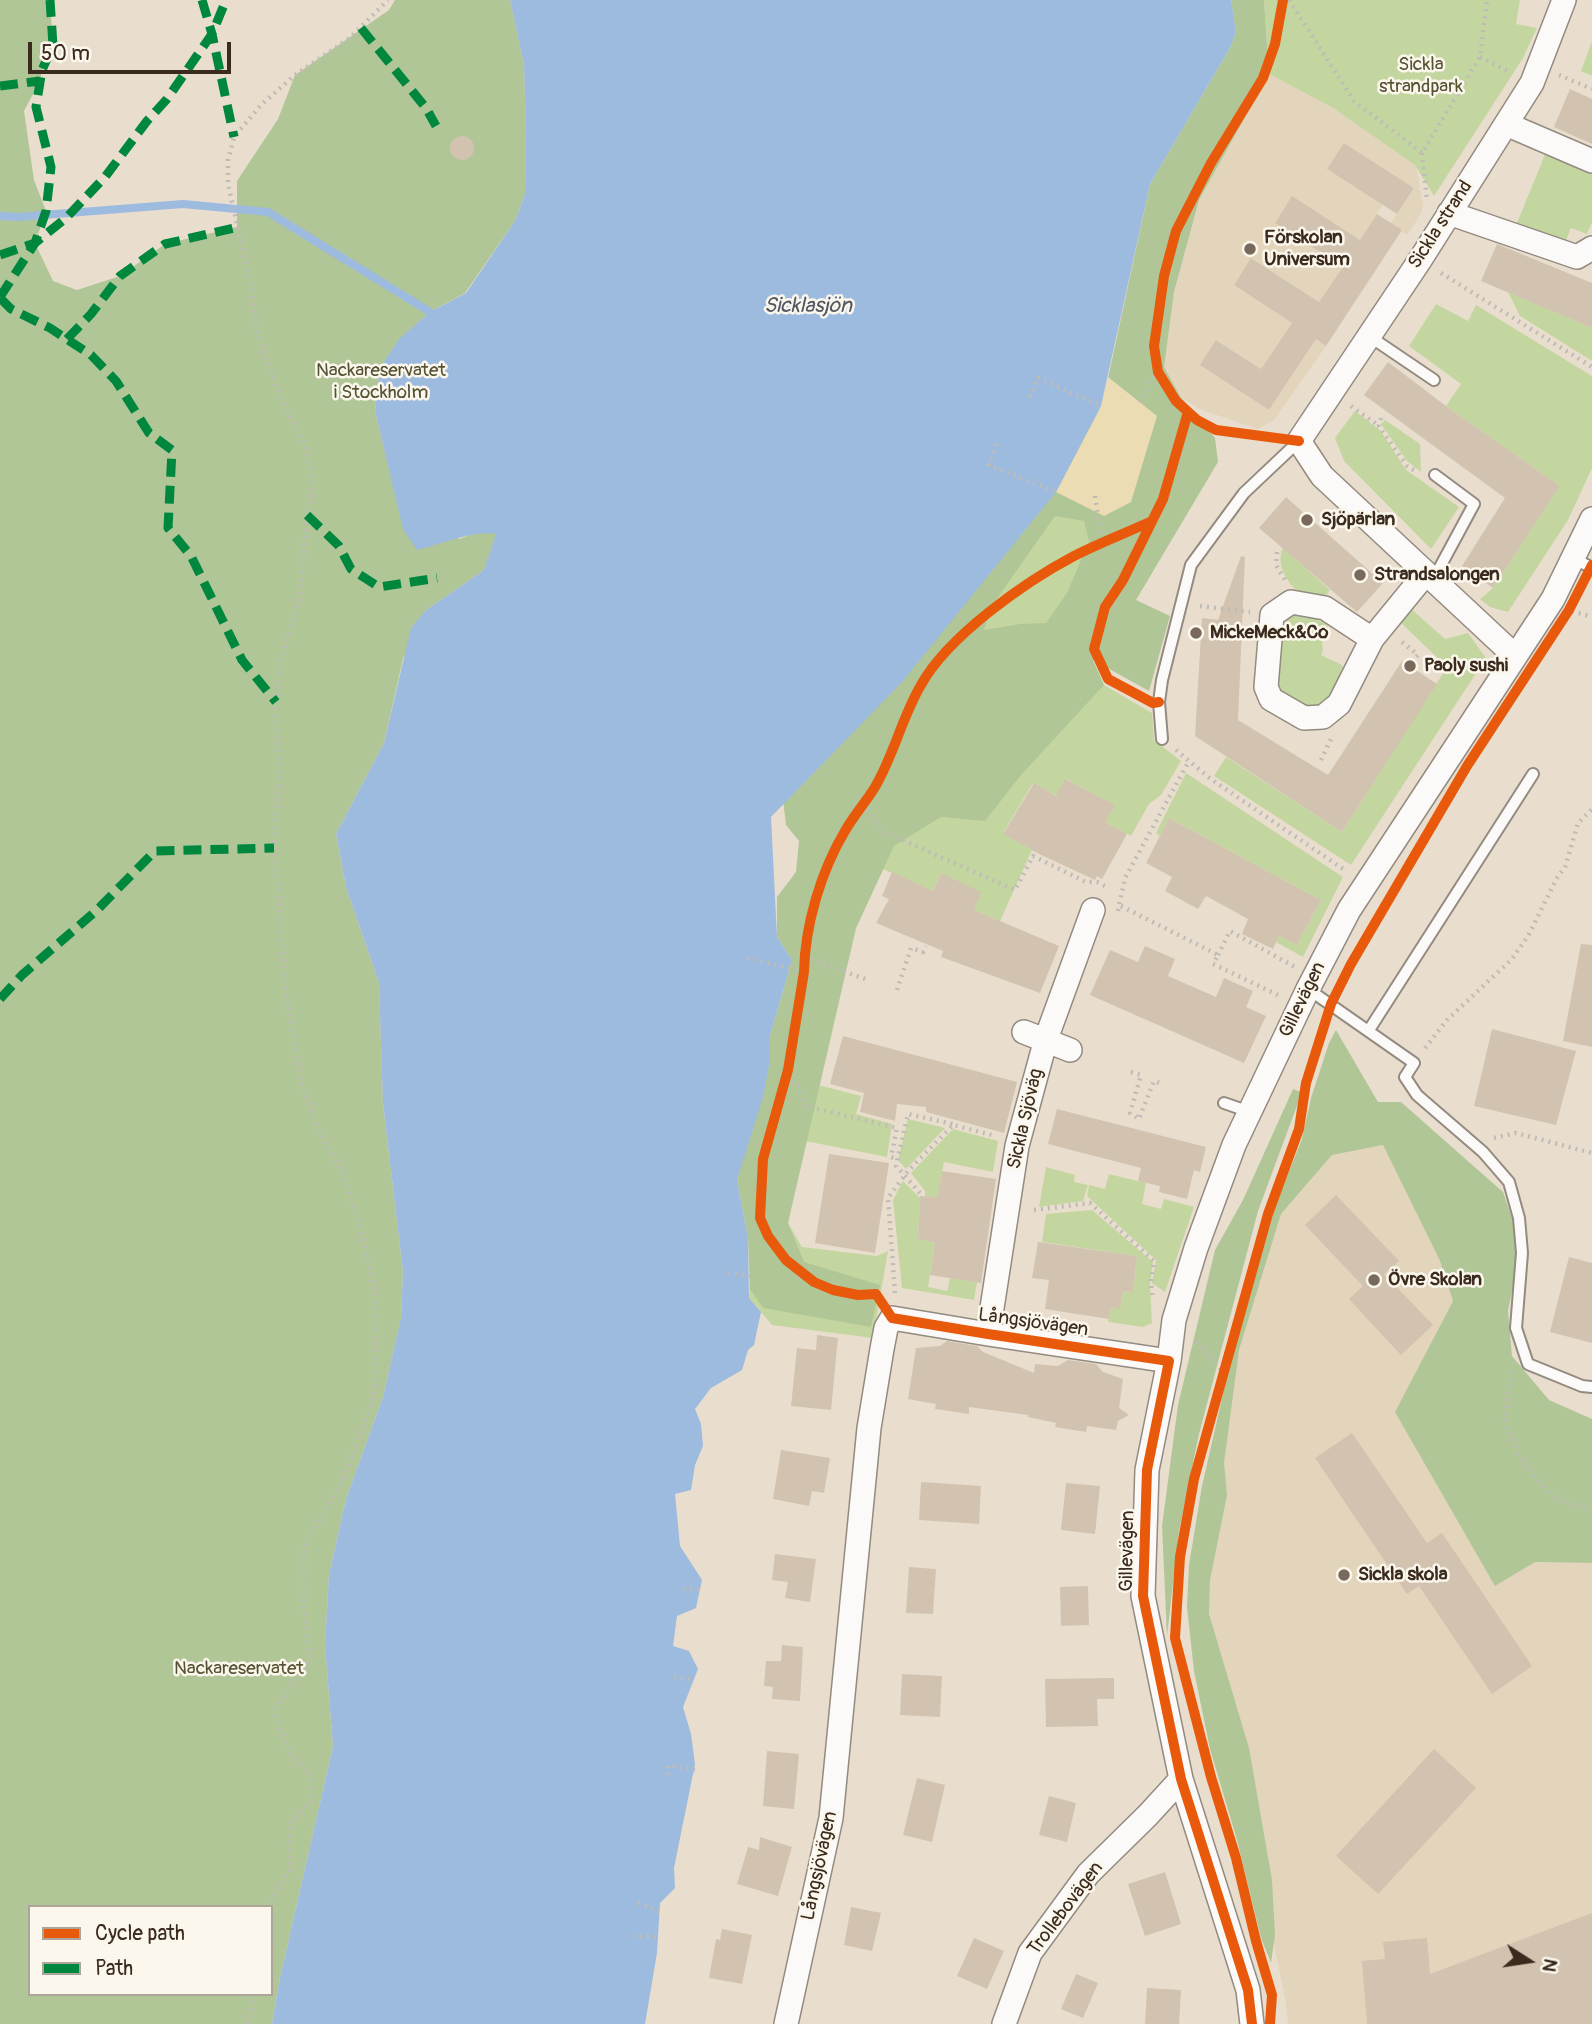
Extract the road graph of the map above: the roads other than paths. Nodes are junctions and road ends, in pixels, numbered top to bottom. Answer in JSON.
{"nodes":[{"id":1,"x":1564,"y":0,"type":"edge"},
{"id":2,"x":1506,"y":124,"type":"junction"},
{"id":3,"x":1592,"y":161,"type":"edge"},
{"id":4,"x":1438,"y":212,"type":"junction"},
{"id":5,"x":1592,"y":248,"type":"edge"},
{"id":6,"x":1369,"y":336,"type":"junction"},
{"id":7,"x":1434,"y":380,"type":"dead end"},
{"id":8,"x":1299,"y":441,"type":"junction"},
{"id":9,"x":1435,"y":475,"type":"road end"},
{"id":10,"x":1592,"y":519,"type":"edge"},
{"id":11,"x":1585,"y":565,"type":"edge"},
{"id":12,"x":1430,"y":577,"type":"junction"},
{"id":13,"x":1371,"y":639,"type":"junction"},
{"id":14,"x":1516,"y":656,"type":"junction"},
{"id":15,"x":1162,"y":739,"type":"road end"},
{"id":16,"x":1533,"y":774,"type":"dead end"},
{"id":17,"x":1093,"y":910,"type":"dead end"},
{"id":18,"x":1305,"y":980,"type":"junction"},
{"id":19,"x":1369,"y":1030,"type":"junction"},
{"id":20,"x":1024,"y":1032,"type":"dead end"},
{"id":21,"x":1046,"y":1039,"type":"junction"},
{"id":22,"x":1070,"y":1049,"type":"dead end"},
{"id":23,"x":1224,"y":1103,"type":"dead end"},
{"id":24,"x":1250,"y":1112,"type":"junction"},
{"id":25,"x":988,"y":1335,"type":"junction"},
{"id":26,"x":1169,"y":1361,"type":"junction"},
{"id":27,"x":1592,"y":1387,"type":"edge"},
{"id":28,"x":1181,"y":1779,"type":"junction"},
{"id":29,"x":786,"y":2024,"type":"edge"},
{"id":30,"x":1004,"y":2024,"type":"edge"},
{"id":31,"x":1252,"y":2024,"type":"edge"}],
"edges":[{"from":1,"to":2,"type":"street","name":"Sickla strand"},
{"from":2,"to":3,"type":"street"},
{"from":2,"to":4,"type":"street","name":"Sickla strand"},
{"from":4,"to":5,"type":"street"},
{"from":4,"to":6,"type":"street","name":"Sickla strand"},
{"from":6,"to":7,"type":"lane"},
{"from":6,"to":8,"type":"street","name":"Sickla strand"},
{"from":8,"to":12,"type":"street"},
{"from":8,"to":15,"type":"lane","name":"Sickla strand"},
{"from":9,"to":12,"type":"lane"},
{"from":10,"to":11,"type":"street","name":"Gillevägen"},
{"from":11,"to":14,"type":"street","name":"Gillevägen"},
{"from":12,"to":13,"type":"street"},
{"from":12,"to":14,"type":"street"},
{"from":13,"to":13,"type":"street"},
{"from":14,"to":18,"type":"street","name":"Gillevägen"},
{"from":16,"to":19,"type":"lane"},
{"from":17,"to":21,"type":"street","name":"Sickla Sjöväg"},
{"from":18,"to":19,"type":"lane"},
{"from":18,"to":24,"type":"street","name":"Gillevägen"},
{"from":19,"to":27,"type":"lane"},
{"from":20,"to":21,"type":"street"},
{"from":21,"to":22,"type":"street"},
{"from":21,"to":25,"type":"street","name":"Sickla Sjöväg"},
{"from":23,"to":24,"type":"lane"},
{"from":24,"to":26,"type":"street","name":"Gillevägen"},
{"from":25,"to":26,"type":"street","name":"Långsjövägen"},
{"from":25,"to":29,"type":"street","name":"Långsjövägen"},
{"from":26,"to":28,"type":"street","name":"Gillevägen"},
{"from":28,"to":30,"type":"street","name":"Trollebovägen"},
{"from":28,"to":31,"type":"street","name":"Gillevägen"}]}
